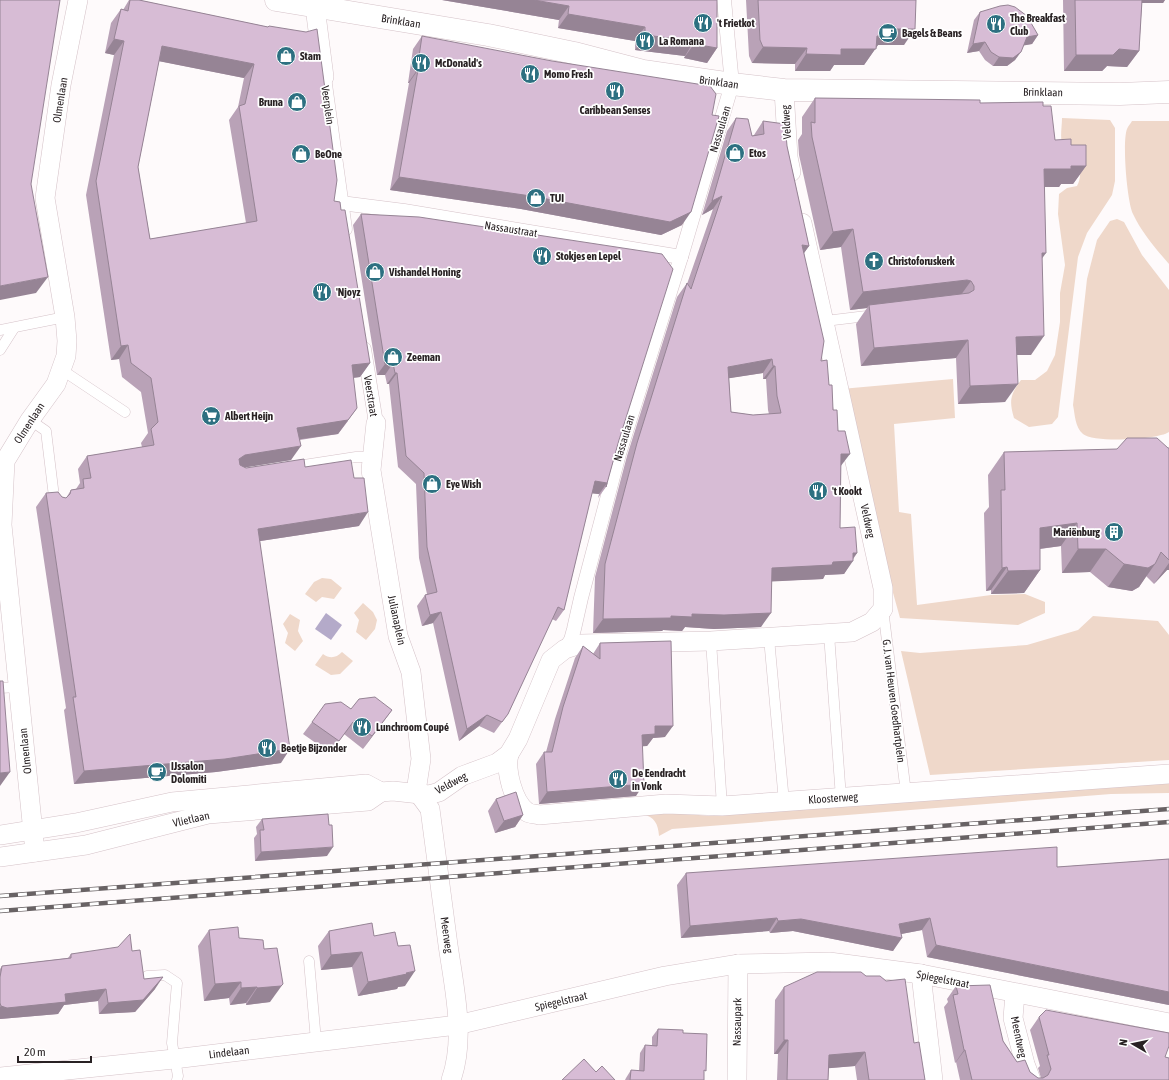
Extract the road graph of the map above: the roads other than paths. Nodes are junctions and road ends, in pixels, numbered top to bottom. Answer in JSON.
{"nodes":[{"id":1,"x":78,"y":0,"type":"edge"},
{"id":2,"x":276,"y":0,"type":"edge"},
{"id":3,"x":724,"y":0,"type":"edge"},
{"id":4,"x":315,"y":7,"type":"junction"},
{"id":5,"x":324,"y":77,"type":"joint"},
{"id":6,"x":732,"y":84,"type":"junction"},
{"id":7,"x":784,"y":90,"type":"junction"},
{"id":8,"x":1169,"y":92,"type":"edge"},
{"id":9,"x":341,"y":203,"type":"junction"},
{"id":10,"x":347,"y":243,"type":"edge"},
{"id":11,"x":681,"y":257,"type":"junction"},
{"id":12,"x":886,"y":313,"type":"edge"},
{"id":13,"x":65,"y":317,"type":"junction"},
{"id":14,"x":825,"y":321,"type":"junction"},
{"id":15,"x":14,"y":328,"type":"junction"},
{"id":16,"x":0,"y":330,"type":"edge"},
{"id":17,"x":362,"y":337,"type":"edge"},
{"id":18,"x":0,"y":350,"type":"edge"},
{"id":19,"x":62,"y":370,"type":"junction"},
{"id":20,"x":125,"y":412,"type":"dead end"},
{"id":21,"x":30,"y":420,"type":"junction"},
{"id":22,"x":376,"y":423,"type":"joint"},
{"id":23,"x":371,"y":463,"type":"junction"},
{"id":24,"x":281,"y":468,"type":"edge"},
{"id":25,"x":55,"y":504,"type":"edge"},
{"id":26,"x":882,"y":609,"type":"junction"},
{"id":27,"x":829,"y":634,"type":"junction"},
{"id":28,"x":769,"y":638,"type":"junction"},
{"id":29,"x":711,"y":641,"type":"junction"},
{"id":30,"x":565,"y":649,"type":"junction"},
{"id":31,"x":9,"y":688,"type":"edge"},
{"id":32,"x":509,"y":754,"type":"junction"},
{"id":33,"x":483,"y":769,"type":"junction"},
{"id":34,"x":1169,"y":774,"type":"edge"},
{"id":35,"x":512,"y":786,"type":"junction"},
{"id":36,"x":381,"y":792,"type":"junction"},
{"id":37,"x":906,"y":793,"type":"junction"},
{"id":38,"x":419,"y":794,"type":"junction"},
{"id":39,"x":841,"y":798,"type":"junction"},
{"id":40,"x":784,"y":802,"type":"junction"},
{"id":41,"x":722,"y":806,"type":"junction"},
{"id":42,"x":33,"y":829,"type":"junction"},
{"id":43,"x":0,"y":835,"type":"edge"},
{"id":44,"x":35,"y":852,"type":"junction"},
{"id":45,"x":0,"y":857,"type":"edge"},
{"id":46,"x":309,"y":961,"type":"dead end"},
{"id":47,"x":738,"y":964,"type":"junction"},
{"id":48,"x":921,"y":974,"type":"junction"},
{"id":49,"x":147,"y":976,"type":"dead end"},
{"id":50,"x":1015,"y":994,"type":"junction"},
{"id":51,"x":1169,"y":1023,"type":"edge"},
{"id":52,"x":457,"y":1025,"type":"junction"},
{"id":53,"x":316,"y":1041,"type":"junction"},
{"id":54,"x":174,"y":1059,"type":"junction"},
{"id":55,"x":66,"y":1075,"type":"edge"},
{"id":56,"x":0,"y":1077,"type":"edge"},
{"id":57,"x":177,"y":1080,"type":"edge"},
{"id":58,"x":451,"y":1080,"type":"edge"},
{"id":59,"x":737,"y":1080,"type":"edge"},
{"id":60,"x":933,"y":1080,"type":"edge"},
{"id":61,"x":1031,"y":1080,"type":"edge"}],
"edges":[{"from":1,"to":13,"type":"street","name":"Olmenlaan"},
{"from":2,"to":4,"type":"street","name":"Brinklaan"},
{"from":3,"to":6,"type":"street"},
{"from":4,"to":5,"type":"street","name":"Veerplein"},
{"from":4,"to":6,"type":"street","name":"Brinklaan"},
{"from":5,"to":9,"type":"street","name":"Veerplein"},
{"from":6,"to":7,"type":"street","name":"Brinklaan"},
{"from":6,"to":11,"type":"street","name":"Nassaulaan"},
{"from":7,"to":8,"type":"street","name":"Brinklaan"},
{"from":7,"to":14,"type":"street","name":"Veldweg"},
{"from":9,"to":10,"type":"street"},
{"from":9,"to":11,"type":"street","name":"Nassaustraat"},
{"from":11,"to":30,"type":"street","name":"Nassaulaan"},
{"from":12,"to":14,"type":"lane"},
{"from":13,"to":15,"type":"lane"},
{"from":13,"to":19,"type":"street","name":"Olmenlaan"},
{"from":14,"to":26,"type":"street","name":"Veldweg"},
{"from":15,"to":16,"type":"lane"},
{"from":15,"to":18,"type":"lane"},
{"from":17,"to":22,"type":"street","name":"Veerstraat"},
{"from":19,"to":20,"type":"lane"},
{"from":19,"to":21,"type":"street","name":"Olmenlaan"},
{"from":21,"to":25,"type":"lane"},
{"from":21,"to":31,"type":"street","name":"Olmenlaan"},
{"from":22,"to":23,"type":"street","name":"Veerstraat"},
{"from":23,"to":24,"type":"lane"},
{"from":23,"to":38,"type":"street","name":"Julianaplein"},
{"from":26,"to":27,"type":"street"},
{"from":26,"to":37,"type":"lane","name":"G. J. van Heuven Goedhartplein"},
{"from":27,"to":28,"type":"street"},
{"from":27,"to":39,"type":"lane"},
{"from":28,"to":29,"type":"street"},
{"from":28,"to":40,"type":"lane"},
{"from":29,"to":30,"type":"street"},
{"from":29,"to":41,"type":"lane"},
{"from":30,"to":32,"type":"street","name":"Nassaulaan"},
{"from":31,"to":42,"type":"street","name":"Olmenlaan"},
{"from":32,"to":33,"type":"street","name":"Nassaulaan"},
{"from":32,"to":35,"type":"street","name":"Kloosterweg"},
{"from":33,"to":35,"type":"street","name":"Kloosterweg"},
{"from":33,"to":38,"type":"street","name":"Veldweg"},
{"from":34,"to":37,"type":"street","name":"Kloosterweg"},
{"from":35,"to":41,"type":"street","name":"Kloosterweg"},
{"from":36,"to":38,"type":"street","name":"Vlietlaan"},
{"from":36,"to":42,"type":"street","name":"Vlietlaan"},
{"from":36,"to":44,"type":"street","name":"Vlietlaan"},
{"from":37,"to":39,"type":"street","name":"Kloosterweg"},
{"from":38,"to":52,"type":"street","name":"Meerweg"},
{"from":39,"to":40,"type":"street","name":"Kloosterweg"},
{"from":40,"to":41,"type":"street","name":"Kloosterweg"},
{"from":42,"to":43,"type":"street","name":"Vlietlaan"},
{"from":42,"to":44,"type":"street","name":"Olmenlaan"},
{"from":44,"to":45,"type":"street","name":"Vlietlaan"},
{"from":46,"to":53,"type":"lane"},
{"from":47,"to":48,"type":"street","name":"Spiegelstraat"},
{"from":47,"to":52,"type":"street","name":"Spiegelstraat"},
{"from":47,"to":59,"type":"street","name":"Nassaupark"},
{"from":48,"to":50,"type":"street","name":"Spiegelstraat"},
{"from":48,"to":60,"type":"street"},
{"from":49,"to":54,"type":"lane"},
{"from":50,"to":51,"type":"street","name":"Spiegelstraat"},
{"from":50,"to":61,"type":"street","name":"Meentweg"},
{"from":52,"to":53,"type":"street","name":"Lindelaan"},
{"from":52,"to":58,"type":"street","name":"Meerweg"},
{"from":53,"to":54,"type":"street","name":"Lindelaan"},
{"from":54,"to":55,"type":"street","name":"Lindelaan"},
{"from":54,"to":57,"type":"lane"},
{"from":55,"to":56,"type":"street","name":"Lindelaan"}]}
